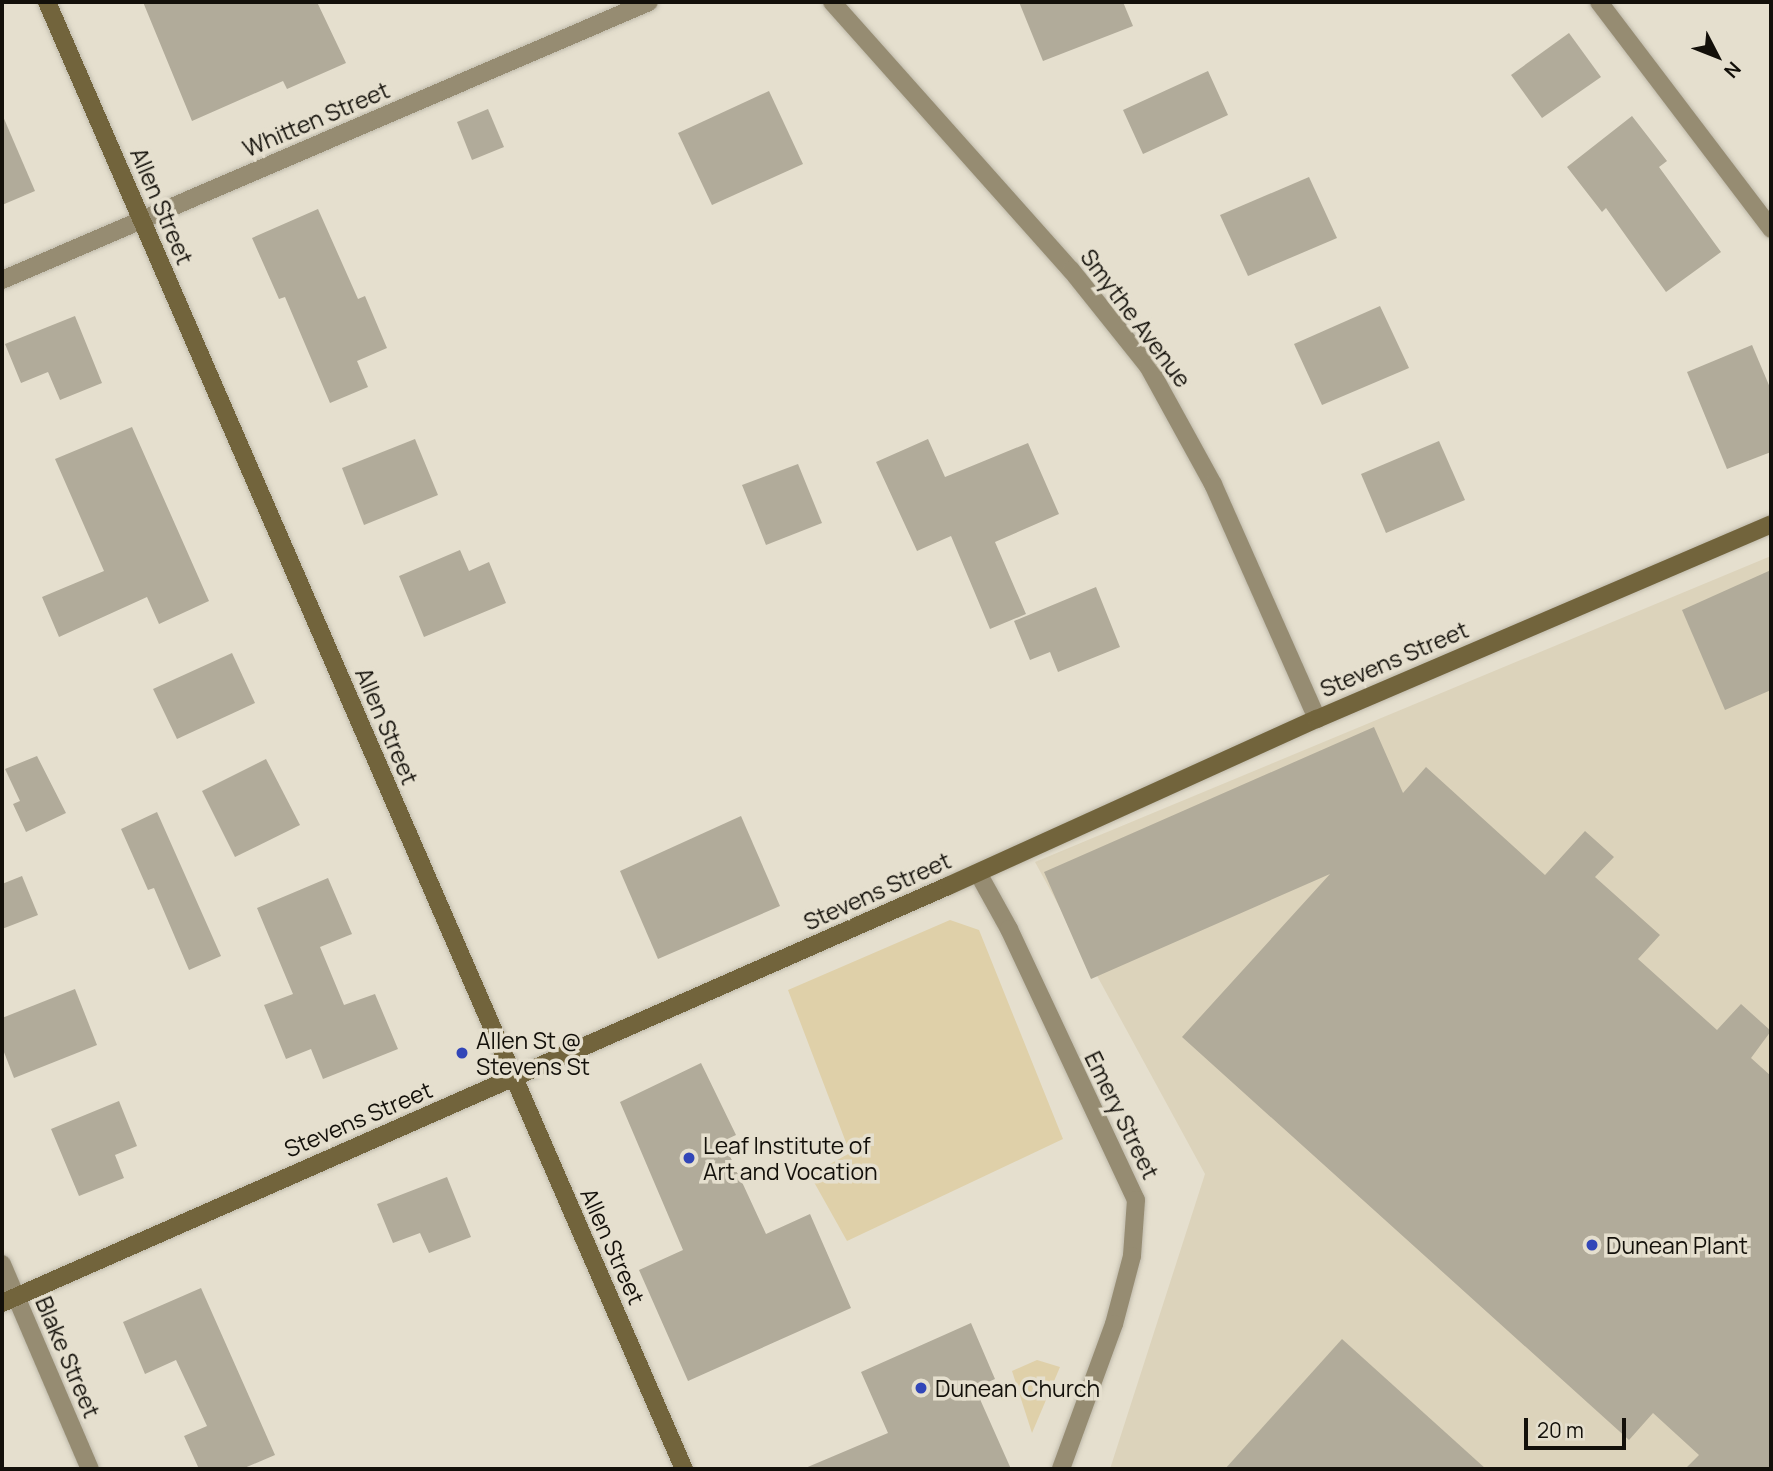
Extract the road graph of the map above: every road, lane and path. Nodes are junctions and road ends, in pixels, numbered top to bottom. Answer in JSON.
{"nodes":[{"id":1,"x":47,"y":2,"type":"edge"},
{"id":2,"x":649,"y":2,"type":"edge"},
{"id":3,"x":832,"y":2,"type":"edge"},
{"id":4,"x":1599,"y":2,"type":"edge"},
{"id":5,"x":142,"y":222,"type":"junction"},
{"id":6,"x":1771,"y":229,"type":"edge"},
{"id":7,"x":2,"y":280,"type":"edge"},
{"id":8,"x":1771,"y":524,"type":"edge"},
{"id":9,"x":1317,"y":719,"type":"junction"},
{"id":10,"x":978,"y":873,"type":"junction"},
{"id":11,"x":512,"y":1079,"type":"junction"},
{"id":12,"x":2,"y":1264,"type":"edge"},
{"id":13,"x":9,"y":1300,"type":"edge"},
{"id":14,"x":90,"y":1469,"type":"edge"},
{"id":15,"x":684,"y":1469,"type":"edge"},
{"id":16,"x":1061,"y":1469,"type":"edge"}],
"edges":[{"from":1,"to":5,"type":"street","name":"Allen Street"},
{"from":2,"to":5,"type":"street","name":"Whitten Street"},
{"from":3,"to":9,"type":"street","name":"Smythe Avenue"},
{"from":4,"to":6,"type":"street"},
{"from":5,"to":7,"type":"street","name":"Whitten Street"},
{"from":5,"to":11,"type":"street","name":"Allen Street"},
{"from":8,"to":9,"type":"street","name":"Stevens Street"},
{"from":9,"to":10,"type":"street","name":"Stevens Street"},
{"from":10,"to":11,"type":"street","name":"Stevens Street"},
{"from":10,"to":16,"type":"street","name":"Emery Street"},
{"from":11,"to":13,"type":"street","name":"Stevens Street"},
{"from":11,"to":15,"type":"street","name":"Allen Street"},
{"from":12,"to":13,"type":"street","name":"Blake Street"},
{"from":13,"to":14,"type":"street","name":"Blake Street"}]}
